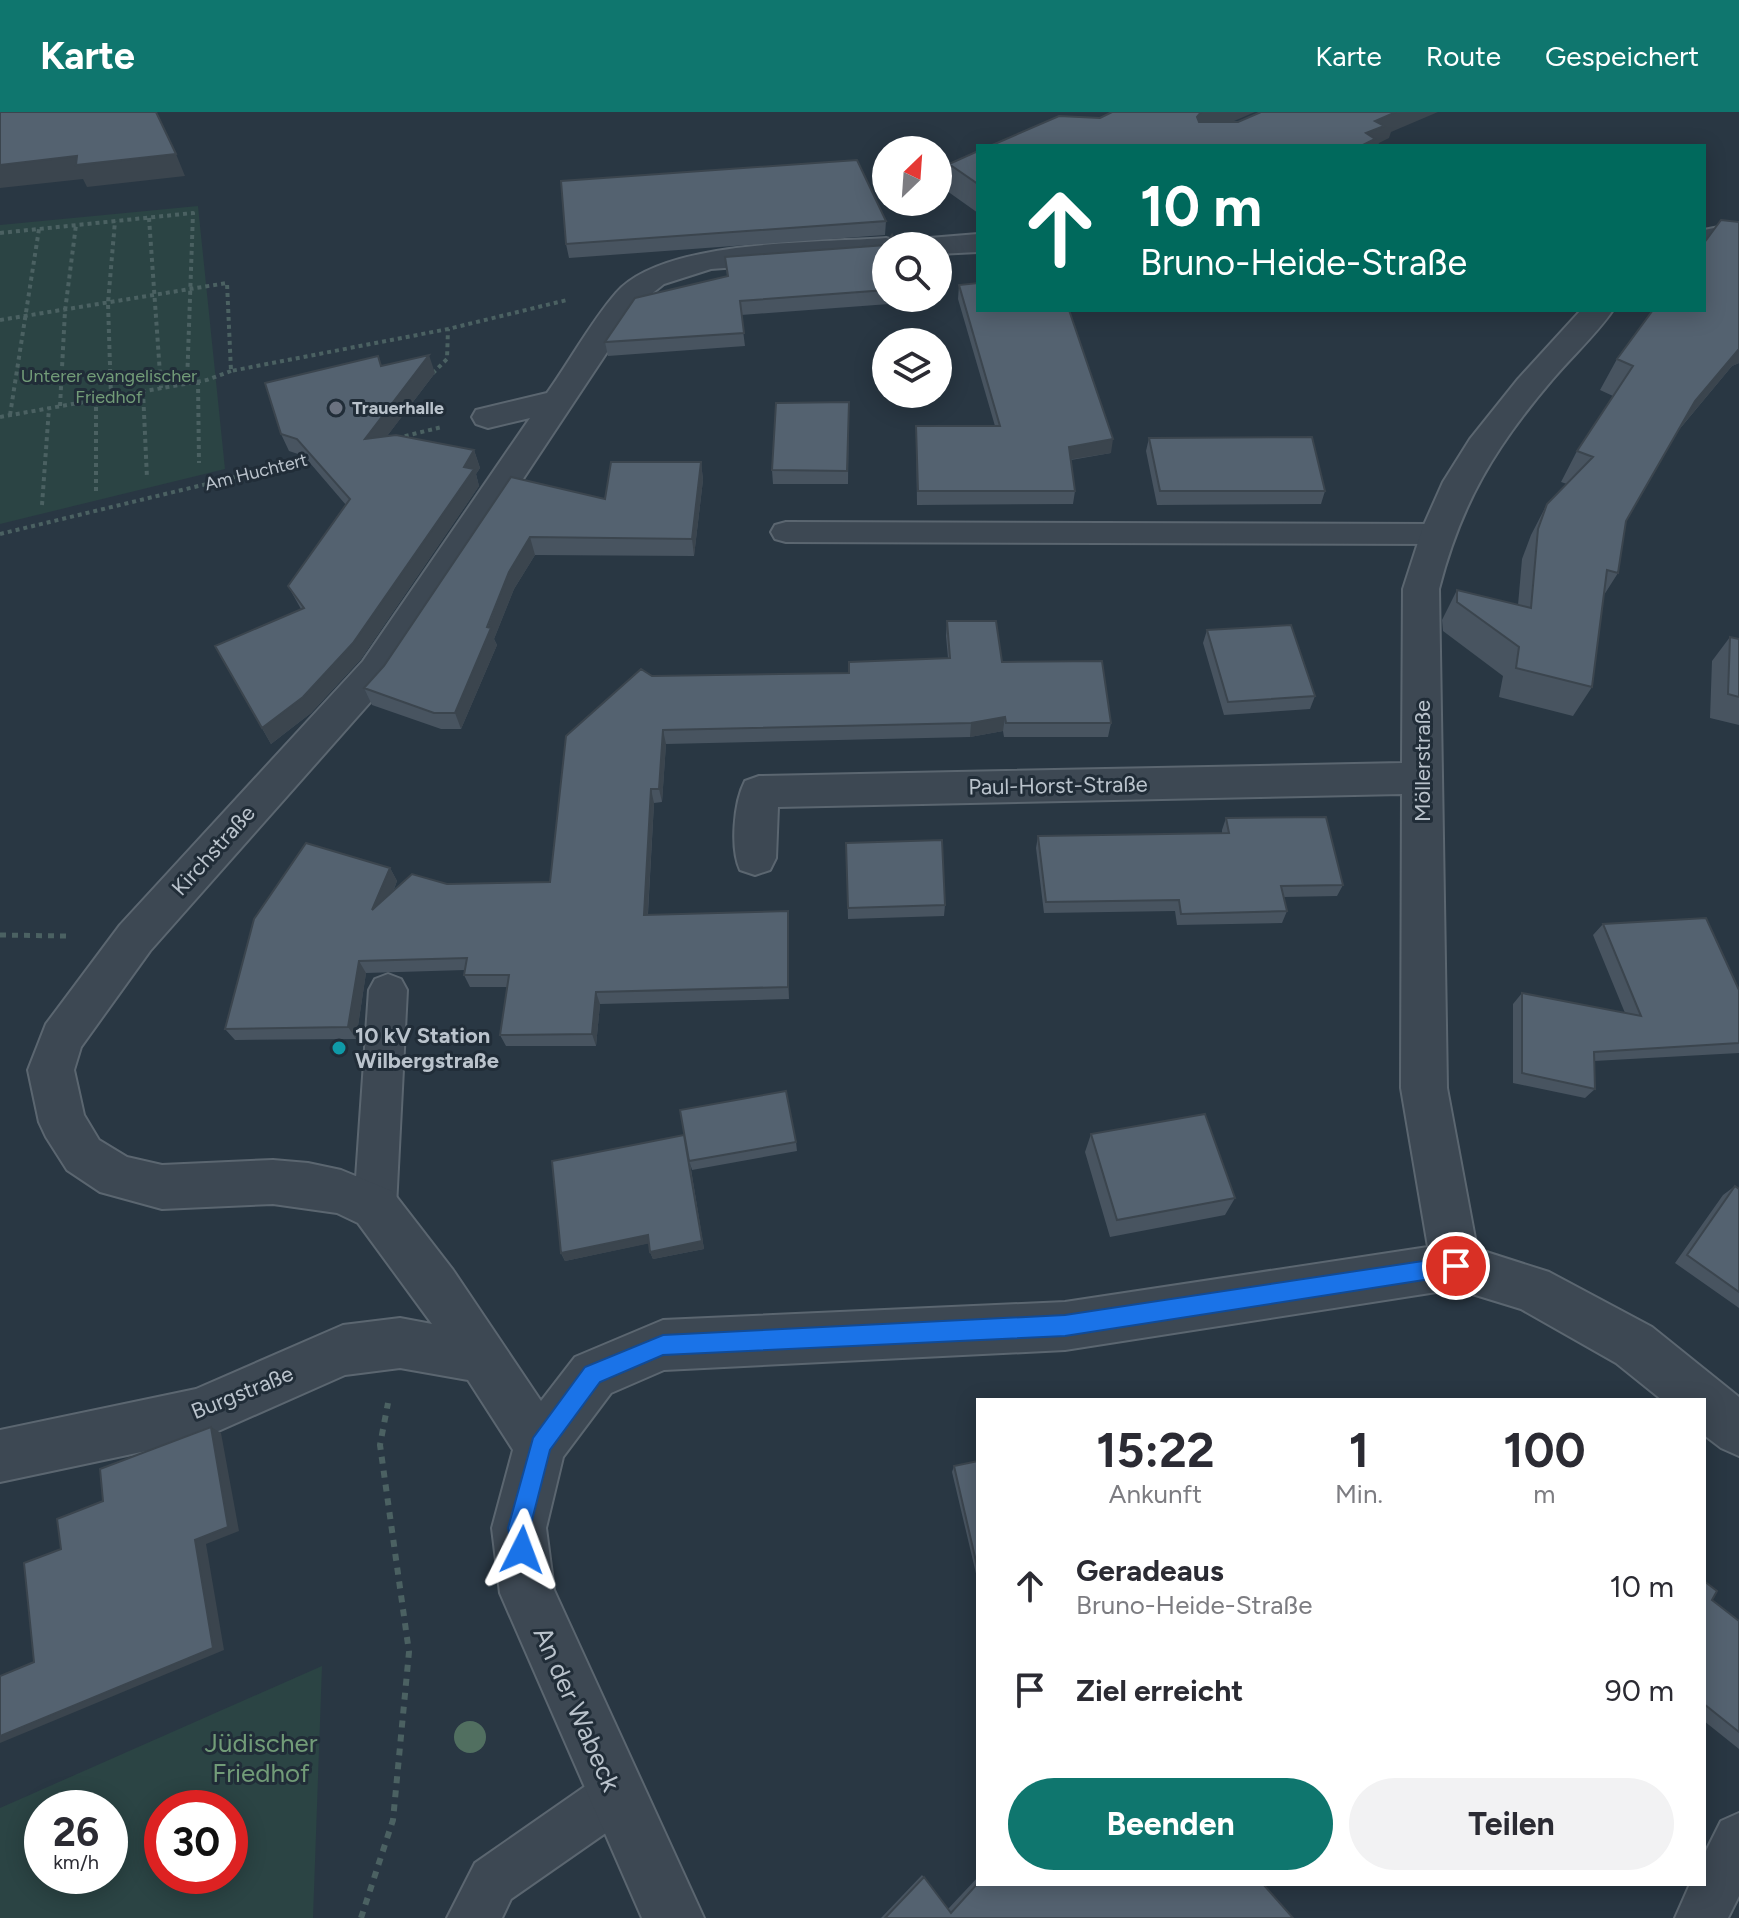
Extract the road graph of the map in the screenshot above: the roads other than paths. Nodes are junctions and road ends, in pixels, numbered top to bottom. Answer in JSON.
{"nodes":[{"id":1,"x":1739,"y":232,"type":"edge"},
{"id":2,"x":1706,"y":239,"type":"edge"},
{"id":3,"x":976,"y":243,"type":"edge"},
{"id":4,"x":952,"y":244,"type":"edge"},
{"id":5,"x":872,"y":248,"type":"edge"},
{"id":6,"x":1596,"y":312,"type":"edge"},
{"id":7,"x":559,"y":401,"type":"junction"},
{"id":8,"x":488,"y":417,"type":"road end"},
{"id":9,"x":786,"y":532,"type":"dead end"},
{"id":10,"x":1436,"y":534,"type":"junction"},
{"id":11,"x":1423,"y":778,"type":"junction"},
{"id":12,"x":755,"y":858,"type":"dead end"},
{"id":13,"x":388,"y":990,"type":"dead end"},
{"id":14,"x":375,"y":1207,"type":"junction"},
{"id":15,"x":1456,"y":1266,"type":"junction"},
{"id":16,"x":483,"y":1358,"type":"junction"},
{"id":17,"x":1699,"y":1398,"type":"edge"},
{"id":18,"x":1706,"y":1403,"type":"edge"},
{"id":19,"x":1739,"y":1430,"type":"edge"},
{"id":20,"x":540,"y":1445,"type":"junction"},
{"id":21,"x":0,"y":1456,"type":"edge"},
{"id":22,"x":615,"y":1796,"type":"junction"},
{"id":23,"x":1739,"y":1839,"type":"edge"},
{"id":24,"x":473,"y":1918,"type":"edge"},
{"id":25,"x":673,"y":1918,"type":"edge"},
{"id":26,"x":1701,"y":1918,"type":"edge"}],
"edges":[{"from":1,"to":2,"type":"street"},
{"from":3,"to":4,"type":"street"},
{"from":5,"to":7,"type":"street","name":"Kirchstraße"},
{"from":6,"to":10,"type":"street","name":"Möllerstraße"},
{"from":7,"to":8,"type":"street"},
{"from":7,"to":14,"type":"street","name":"Kirchstraße"},
{"from":9,"to":10,"type":"lane"},
{"from":10,"to":11,"type":"street","name":"Möllerstraße"},
{"from":11,"to":12,"type":"street","name":"Paul-Horst-Straße"},
{"from":11,"to":15,"type":"street","name":"Möllerstraße"},
{"from":13,"to":14,"type":"lane"},
{"from":14,"to":16,"type":"street","name":"Kirchstraße"},
{"from":15,"to":17,"type":"street"},
{"from":15,"to":20,"type":"street"},
{"from":16,"to":20,"type":"street","name":"Kirchstraße"},
{"from":16,"to":21,"type":"street","name":"Burgstraße"},
{"from":18,"to":19,"type":"street"},
{"from":20,"to":22,"type":"street","name":"An der Wabeck"},
{"from":22,"to":24,"type":"lane"},
{"from":22,"to":25,"type":"street","name":"An der Wabeck"},
{"from":23,"to":26,"type":"lane"}]}
